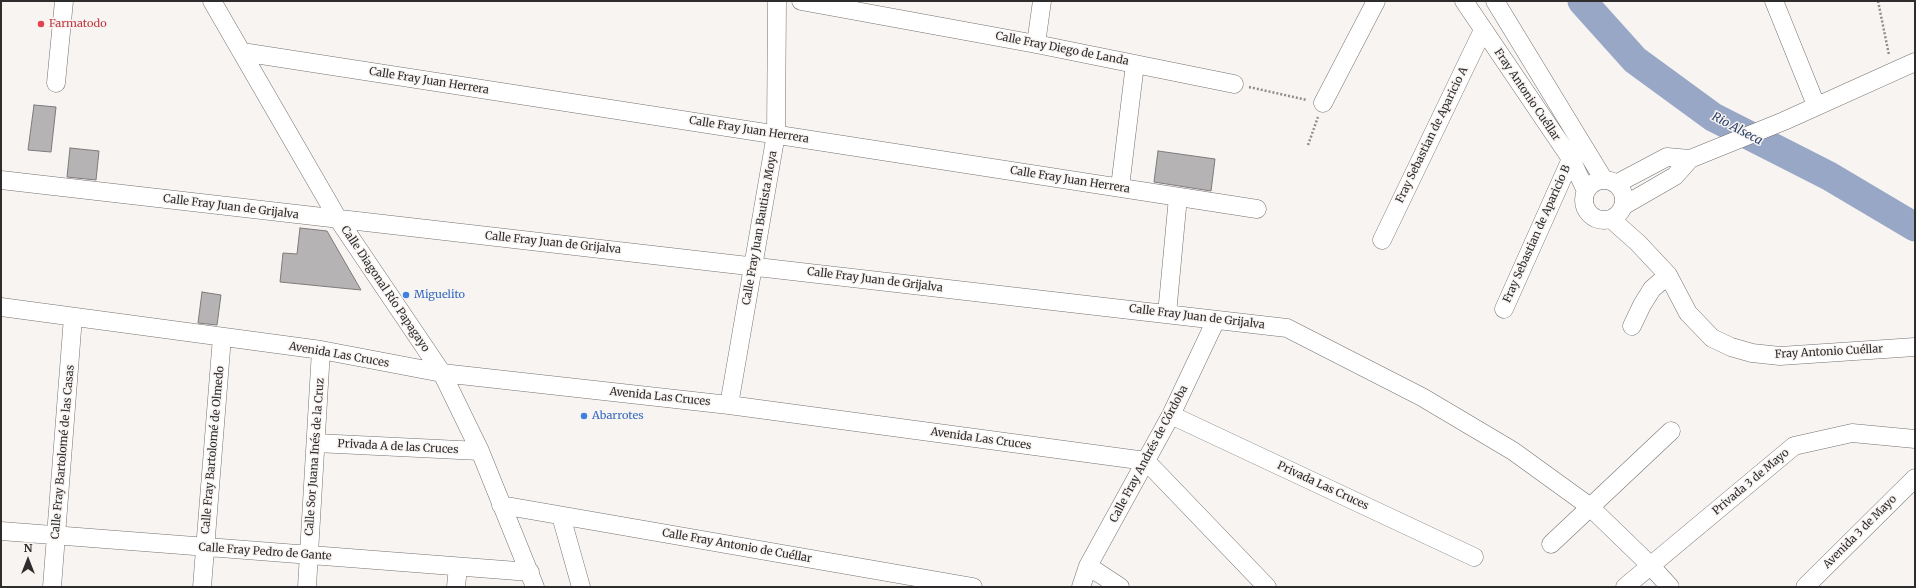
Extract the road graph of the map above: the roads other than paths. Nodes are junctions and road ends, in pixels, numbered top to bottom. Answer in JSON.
{"nodes":[{"id":1,"x":64,"y":1,"type":"edge"},
{"id":2,"x":212,"y":1,"type":"edge"},
{"id":3,"x":777,"y":1,"type":"edge"},
{"id":4,"x":801,"y":1,"type":"edge"},
{"id":5,"x":1042,"y":1,"type":"edge"},
{"id":6,"x":1376,"y":1,"type":"edge"},
{"id":7,"x":1464,"y":1,"type":"edge"},
{"id":8,"x":1495,"y":1,"type":"edge"},
{"id":9,"x":1774,"y":1,"type":"edge"},
{"id":10,"x":1483,"y":30,"type":"junction"},
{"id":11,"x":1036,"y":44,"type":"junction"},
{"id":12,"x":242,"y":52,"type":"junction"},
{"id":13,"x":1915,"y":62,"type":"edge"},
{"id":14,"x":1135,"y":64,"type":"junction"},
{"id":15,"x":56,"y":83,"type":"dead end"},
{"id":16,"x":1234,"y":84,"type":"road end"},
{"id":17,"x":1323,"y":103,"type":"road end"},
{"id":18,"x":1816,"y":105,"type":"junction"},
{"id":19,"x":776,"y":134,"type":"junction"},
{"id":20,"x":1571,"y":159,"type":"junction"},
{"id":21,"x":1690,"y":159,"type":"junction"},
{"id":22,"x":1,"y":180,"type":"edge"},
{"id":23,"x":1610,"y":182,"type":"junction"},
{"id":24,"x":1120,"y":187,"type":"junction"},
{"id":25,"x":1586,"y":191,"type":"junction"},
{"id":26,"x":1178,"y":197,"type":"junction"},
{"id":27,"x":1623,"y":206,"type":"junction"},
{"id":28,"x":1257,"y":209,"type":"dead end"},
{"id":29,"x":338,"y":219,"type":"junction"},
{"id":30,"x":1611,"y":219,"type":"junction"},
{"id":31,"x":1382,"y":240,"type":"dead end"},
{"id":32,"x":754,"y":266,"type":"junction"},
{"id":33,"x":1668,"y":275,"type":"junction"},
{"id":34,"x":1,"y":307,"type":"edge"},
{"id":35,"x":1504,"y":309,"type":"dead end"},
{"id":36,"x":1167,"y":314,"type":"junction"},
{"id":37,"x":73,"y":317,"type":"junction"},
{"id":38,"x":1216,"y":320,"type":"junction"},
{"id":39,"x":1632,"y":326,"type":"dead end"},
{"id":40,"x":222,"y":337,"type":"junction"},
{"id":41,"x":1915,"y":346,"type":"edge"},
{"id":42,"x":321,"y":350,"type":"junction"},
{"id":43,"x":442,"y":373,"type":"junction"},
{"id":44,"x":729,"y":405,"type":"junction"},
{"id":45,"x":1171,"y":415,"type":"junction"},
{"id":46,"x":1671,"y":430,"type":"dead end"},
{"id":47,"x":1915,"y":439,"type":"edge"},
{"id":48,"x":316,"y":443,"type":"junction"},
{"id":49,"x":480,"y":451,"type":"junction"},
{"id":50,"x":1146,"y":461,"type":"junction"},
{"id":51,"x":1915,"y":478,"type":"edge"},
{"id":52,"x":501,"y":505,"type":"junction"},
{"id":53,"x":1589,"y":506,"type":"junction"},
{"id":54,"x":561,"y":516,"type":"junction"},
{"id":55,"x":1,"y":531,"type":"edge"},
{"id":56,"x":56,"y":536,"type":"junction"},
{"id":57,"x":1551,"y":544,"type":"dead end"},
{"id":58,"x":205,"y":547,"type":"junction"},
{"id":59,"x":309,"y":555,"type":"junction"},
{"id":60,"x":1474,"y":557,"type":"dead end"},
{"id":61,"x":1650,"y":565,"type":"junction"},
{"id":62,"x":1088,"y":566,"type":"junction"},
{"id":63,"x":458,"y":567,"type":"junction"},
{"id":64,"x":533,"y":579,"type":"edge"},
{"id":65,"x":52,"y":587,"type":"edge"},
{"id":66,"x":202,"y":587,"type":"edge"},
{"id":67,"x":307,"y":587,"type":"edge"},
{"id":68,"x":456,"y":587,"type":"edge"},
{"id":69,"x":581,"y":587,"type":"edge"},
{"id":70,"x":973,"y":587,"type":"edge"},
{"id":71,"x":1081,"y":587,"type":"edge"},
{"id":72,"x":1120,"y":587,"type":"edge"},
{"id":73,"x":1267,"y":587,"type":"edge"},
{"id":74,"x":1625,"y":587,"type":"edge"},
{"id":75,"x":1670,"y":587,"type":"edge"},
{"id":76,"x":1805,"y":587,"type":"edge"}],
"edges":[{"from":1,"to":15,"type":"street"},
{"from":2,"to":12,"type":"street","name":"Calle Diagonal Río Papagayo"},
{"from":3,"to":19,"type":"street","name":"Calle Fray Juan Bautista Moya"},
{"from":4,"to":11,"type":"street","name":"Calle Fray Diego de Landa"},
{"from":5,"to":11,"type":"street"},
{"from":6,"to":17,"type":"street"},
{"from":7,"to":10,"type":"street","name":"Fray Antonio Cuéllar"},
{"from":8,"to":23,"type":"street","name":"Fray Antonio Cuéllar"},
{"from":9,"to":18,"type":"street"},
{"from":10,"to":20,"type":"street","name":"Fray Antonio Cuéllar"},
{"from":10,"to":31,"type":"street","name":"Fray Sebastian de Aparicio A"},
{"from":11,"to":14,"type":"street","name":"Calle Fray Diego de Landa"},
{"from":12,"to":19,"type":"street","name":"Calle Fray Juan Herrera"},
{"from":12,"to":29,"type":"street","name":"Calle Diagonal Río Papagayo"},
{"from":13,"to":18,"type":"street"},
{"from":14,"to":16,"type":"street","name":"Calle Fray Diego de Landa"},
{"from":14,"to":24,"type":"street"},
{"from":18,"to":21,"type":"street"},
{"from":19,"to":24,"type":"street","name":"Calle Fray Juan Herrera"},
{"from":19,"to":32,"type":"street","name":"Calle Fray Juan Bautista Moya"},
{"from":20,"to":25,"type":"street","name":"Fray Antonio Cuéllar"},
{"from":20,"to":35,"type":"street","name":"Fray Sebastian de Aparicio B"},
{"from":21,"to":23,"type":"street"},
{"from":21,"to":27,"type":"street"},
{"from":22,"to":29,"type":"street","name":"Calle Fray Juan de Grijalva"},
{"from":23,"to":25,"type":"street"},
{"from":23,"to":27,"type":"street"},
{"from":24,"to":26,"type":"street","name":"Calle Fray Juan Herrera"},
{"from":25,"to":30,"type":"street"},
{"from":26,"to":28,"type":"street","name":"Calle Fray Juan Herrera"},
{"from":26,"to":36,"type":"street"},
{"from":27,"to":30,"type":"street"},
{"from":29,"to":32,"type":"street","name":"Calle Fray Juan de Grijalva"},
{"from":29,"to":43,"type":"street","name":"Calle Diagonal Río Papagayo"},
{"from":30,"to":33,"type":"street","name":"Fray Antonio Cuéllar"},
{"from":32,"to":36,"type":"street","name":"Calle Fray Juan de Grijalva"},
{"from":32,"to":44,"type":"street","name":"Calle Fray Juan Bautista Moya"},
{"from":33,"to":39,"type":"street"},
{"from":33,"to":41,"type":"street","name":"Fray Antonio Cuéllar"},
{"from":34,"to":37,"type":"street","name":"Avenida Las Cruces"},
{"from":36,"to":38,"type":"street","name":"Calle Fray Juan de Grijalva"},
{"from":37,"to":40,"type":"street","name":"Avenida Las Cruces"},
{"from":37,"to":56,"type":"street","name":"Calle Fray Bartolomé de las Casas"},
{"from":38,"to":45,"type":"street","name":"Calle Fray Andrés de Córdoba"},
{"from":38,"to":53,"type":"street","name":"Calle Fray Juan de Grijalva"},
{"from":40,"to":42,"type":"street","name":"Avenida Las Cruces"},
{"from":40,"to":58,"type":"street","name":"Calle Fray Bartolomé de Olmedo"},
{"from":42,"to":43,"type":"street","name":"Avenida Las Cruces"},
{"from":42,"to":48,"type":"street","name":"Calle Sor Juana Inés de la Cruz"},
{"from":43,"to":44,"type":"street","name":"Avenida Las Cruces"},
{"from":43,"to":49,"type":"street","name":"Calle Diagonal Río Papagayo"},
{"from":44,"to":50,"type":"street","name":"Avenida Las Cruces"},
{"from":45,"to":50,"type":"street","name":"Calle Fray Andrés de Córdoba"},
{"from":45,"to":60,"type":"street","name":"Privada Las Cruces"},
{"from":46,"to":53,"type":"street"},
{"from":47,"to":61,"type":"street","name":"Privada 3 de Mayo"},
{"from":48,"to":49,"type":"street","name":"Privada A de las Cruces"},
{"from":48,"to":59,"type":"street","name":"Calle Sor Juana Inés de la Cruz"},
{"from":49,"to":52,"type":"street","name":"Calle Diagonal Río Papagayo"},
{"from":50,"to":62,"type":"street","name":"Calle Fray Andrés de Córdoba"},
{"from":50,"to":73,"type":"street"},
{"from":51,"to":76,"type":"street","name":"Avenida 3 de Mayo"},
{"from":52,"to":54,"type":"street","name":"Calle Fray Antonio de Cuéllar"},
{"from":52,"to":64,"type":"street","name":"Calle Diagonal Río Papagayo"},
{"from":53,"to":57,"type":"street"},
{"from":53,"to":61,"type":"street","name":"Calle Fray Juan de Grijalva"},
{"from":54,"to":69,"type":"street"},
{"from":54,"to":70,"type":"street","name":"Calle Fray Antonio de Cuéllar"},
{"from":55,"to":56,"type":"street","name":"Calle Fray Pedro de Gante"},
{"from":56,"to":58,"type":"street","name":"Calle Fray Pedro de Gante"},
{"from":56,"to":65,"type":"street","name":"Calle Fray Bartolomé de las Casas"},
{"from":58,"to":59,"type":"street","name":"Calle Fray Pedro de Gante"},
{"from":58,"to":66,"type":"street","name":"Calle Fray Bartolomé de Olmedo"},
{"from":59,"to":63,"type":"street","name":"Calle Fray Pedro de Gante"},
{"from":59,"to":67,"type":"street","name":"Calle Sor Juana Inés de la Cruz"},
{"from":61,"to":74,"type":"street","name":"Privada 3 de Mayo"},
{"from":61,"to":75,"type":"street","name":"Calle Fray Juan de Grijalva"},
{"from":62,"to":71,"type":"street","name":"Calle Fray Andrés de Córdoba"},
{"from":62,"to":72,"type":"street"},
{"from":63,"to":64,"type":"street","name":"Calle Fray Pedro de Gante"},
{"from":63,"to":68,"type":"street"}]}
